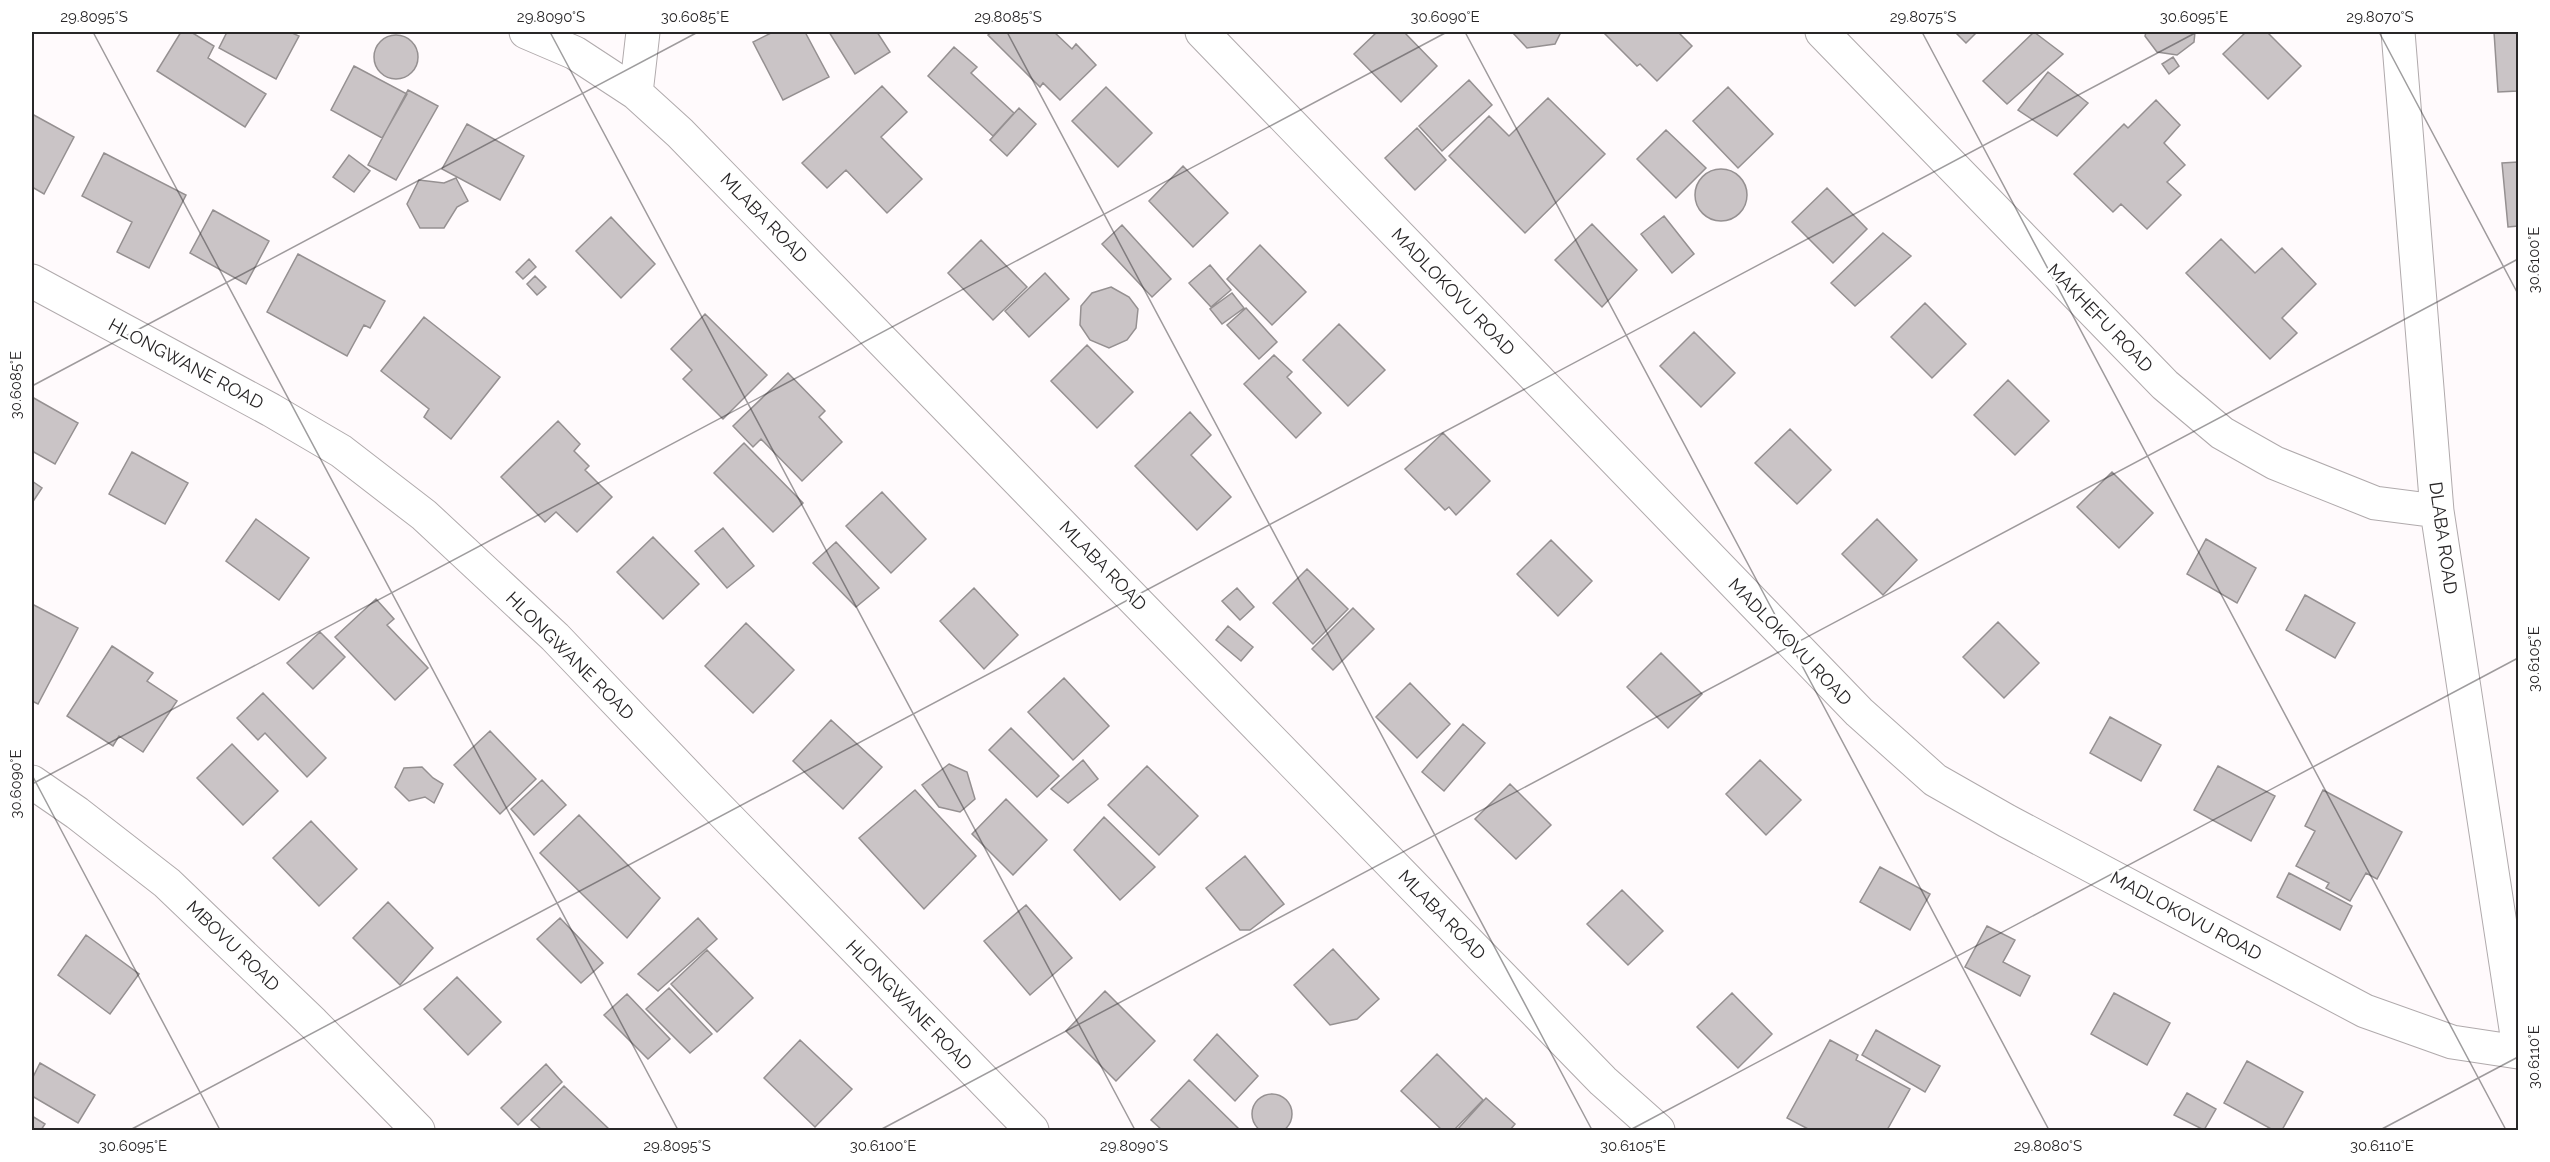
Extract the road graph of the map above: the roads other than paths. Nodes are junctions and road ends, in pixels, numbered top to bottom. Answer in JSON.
{"nodes":[{"id":1,"x":526,"y":32,"type":"edge"},
{"id":2,"x":643,"y":32,"type":"edge"},
{"id":3,"x":1202,"y":32,"type":"edge"},
{"id":4,"x":1822,"y":32,"type":"edge"},
{"id":5,"x":2398,"y":32,"type":"edge"},
{"id":6,"x":636,"y":93,"type":"junction"},
{"id":7,"x":32,"y":281,"type":"edge"},
{"id":8,"x":2438,"y":511,"type":"junction"},
{"id":9,"x":32,"y":782,"type":"edge"},
{"id":10,"x":2518,"y":1042,"type":"edge"},
{"id":11,"x":2518,"y":1052,"type":"edge"},
{"id":12,"x":418,"y":1131,"type":"edge"},
{"id":13,"x":1032,"y":1131,"type":"edge"},
{"id":14,"x":1658,"y":1131,"type":"edge"}],
"edges":[{"from":1,"to":6,"type":"street","name":"MLABA ROAD"},
{"from":2,"to":6,"type":"street"},
{"from":3,"to":11,"type":"street","name":"MADLOKOVU ROAD"},
{"from":4,"to":8,"type":"street","name":"MAKHEFU ROAD"},
{"from":5,"to":8,"type":"street","name":"DLABA ROAD"},
{"from":6,"to":14,"type":"street","name":"MLABA ROAD"},
{"from":7,"to":13,"type":"street","name":"HLONGWANE ROAD"},
{"from":8,"to":10,"type":"street","name":"DLABA ROAD"},
{"from":9,"to":12,"type":"street","name":"MBOVU ROAD"}]}
